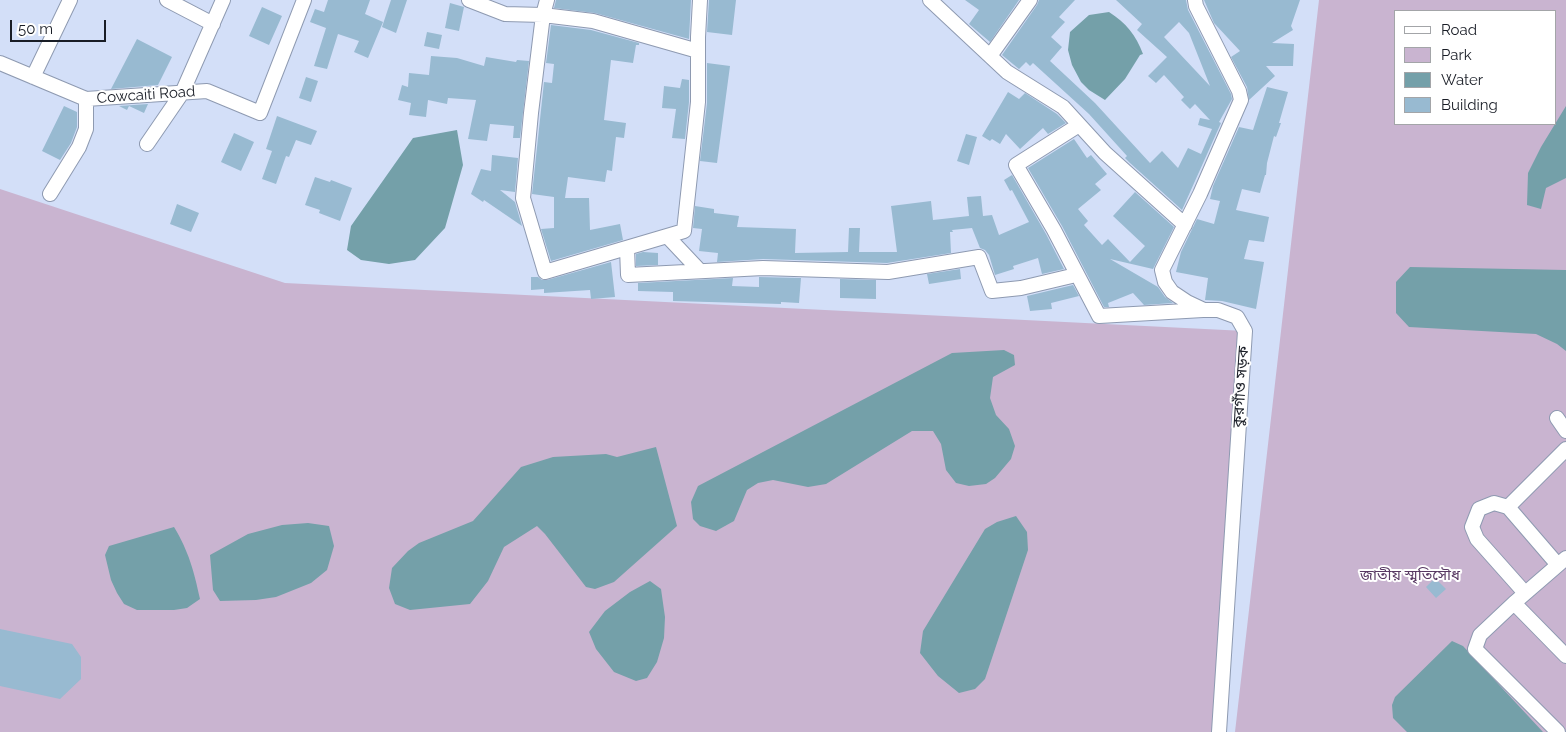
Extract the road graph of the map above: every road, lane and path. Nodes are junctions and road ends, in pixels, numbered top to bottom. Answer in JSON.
{"nodes":[{"id":1,"x":70,"y":0,"type":"edge"},
{"id":2,"x":167,"y":0,"type":"edge"},
{"id":3,"x":223,"y":0,"type":"edge"},
{"id":4,"x":304,"y":0,"type":"edge"},
{"id":5,"x":470,"y":0,"type":"edge"},
{"id":6,"x":547,"y":0,"type":"edge"},
{"id":7,"x":700,"y":0,"type":"edge"},
{"id":8,"x":930,"y":0,"type":"edge"},
{"id":9,"x":1030,"y":0,"type":"edge"},
{"id":10,"x":1195,"y":0,"type":"edge"},
{"id":11,"x":507,"y":7,"type":"edge"},
{"id":12,"x":543,"y":15,"type":"junction"},
{"id":13,"x":212,"y":24,"type":"junction"},
{"id":14,"x":698,"y":51,"type":"junction"},
{"id":15,"x":990,"y":56,"type":"junction"},
{"id":16,"x":0,"y":63,"type":"edge"},
{"id":17,"x":33,"y":77,"type":"junction"},
{"id":18,"x":182,"y":93,"type":"junction"},
{"id":19,"x":86,"y":99,"type":"junction"},
{"id":20,"x":1079,"y":125,"type":"junction"},
{"id":21,"x":146,"y":144,"type":"dead end"},
{"id":22,"x":50,"y":194,"type":"dead end"},
{"id":23,"x":1185,"y":225,"type":"junction"},
{"id":24,"x":667,"y":236,"type":"junction"},
{"id":25,"x":627,"y":248,"type":"junction"},
{"id":26,"x":700,"y":271,"type":"junction"},
{"id":27,"x":1076,"y":275,"type":"junction"},
{"id":28,"x":1204,"y":310,"type":"junction"},
{"id":29,"x":1557,"y":418,"type":"dead end"},
{"id":30,"x":1566,"y":431,"type":"edge"},
{"id":31,"x":1566,"y":449,"type":"edge"},
{"id":32,"x":1508,"y":508,"type":"junction"},
{"id":33,"x":1562,"y":562,"type":"edge"},
{"id":34,"x":1525,"y":593,"type":"junction"},
{"id":35,"x":1514,"y":603,"type":"junction"},
{"id":36,"x":1566,"y":656,"type":"edge"},
{"id":37,"x":1219,"y":732,"type":"edge"},
{"id":38,"x":1558,"y":732,"type":"edge"}],
"edges":[{"from":1,"to":17,"type":"street"},
{"from":2,"to":13,"type":"street"},
{"from":3,"to":13,"type":"street"},
{"from":4,"to":18,"type":"street","name":"Cowcaiti Road"},
{"from":5,"to":11,"type":"street"},
{"from":6,"to":12,"type":"street"},
{"from":7,"to":14,"type":"street"},
{"from":8,"to":15,"type":"street"},
{"from":9,"to":15,"type":"street"},
{"from":10,"to":23,"type":"street","name":"কুরগাঁও সড়ক"},
{"from":11,"to":12,"type":"street"},
{"from":12,"to":14,"type":"street"},
{"from":12,"to":25,"type":"street"},
{"from":13,"to":18,"type":"street"},
{"from":14,"to":24,"type":"street"},
{"from":15,"to":20,"type":"street"},
{"from":16,"to":17,"type":"street"},
{"from":17,"to":19,"type":"street"},
{"from":18,"to":19,"type":"street","name":"Cowcaiti Road"},
{"from":18,"to":21,"type":"street"},
{"from":19,"to":22,"type":"street"},
{"from":20,"to":23,"type":"street"},
{"from":20,"to":27,"type":"street"},
{"from":23,"to":28,"type":"street","name":"কুরগাঁও সড়ক"},
{"from":24,"to":25,"type":"street"},
{"from":24,"to":26,"type":"street"},
{"from":25,"to":26,"type":"street"},
{"from":26,"to":27,"type":"street"},
{"from":27,"to":28,"type":"street"},
{"from":28,"to":37,"type":"street","name":"কুরগাঁও সড়ক"},
{"from":29,"to":30,"type":"street"},
{"from":31,"to":32,"type":"street"},
{"from":32,"to":33,"type":"street"},
{"from":32,"to":34,"type":"street"},
{"from":33,"to":34,"type":"street"},
{"from":34,"to":35,"type":"street"},
{"from":35,"to":36,"type":"street"},
{"from":35,"to":38,"type":"street"}]}
